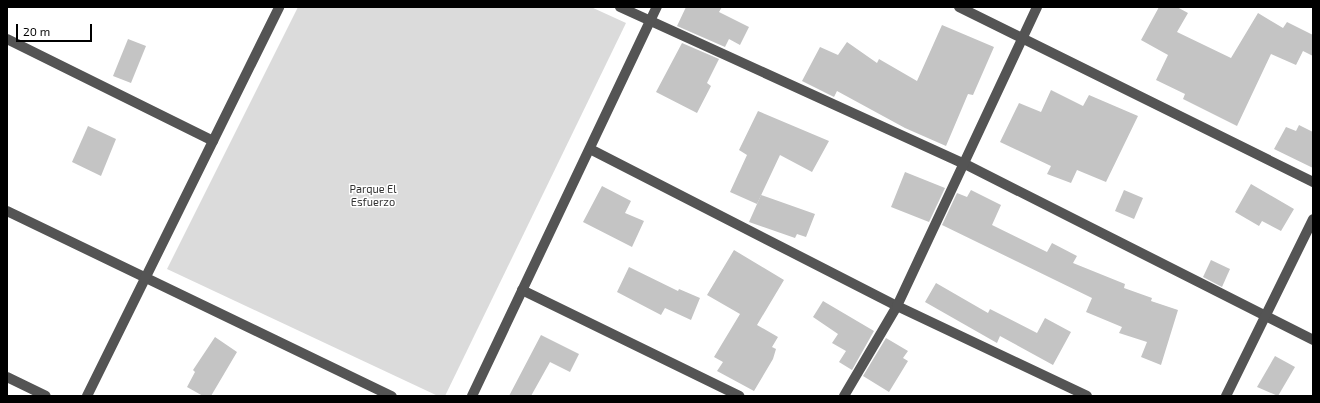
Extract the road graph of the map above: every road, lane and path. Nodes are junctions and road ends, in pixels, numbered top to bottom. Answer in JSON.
{"nodes":[{"id":1,"x":279,"y":7,"type":"edge"},
{"id":2,"x":620,"y":7,"type":"edge"},
{"id":3,"x":657,"y":7,"type":"edge"},
{"id":4,"x":959,"y":7,"type":"edge"},
{"id":5,"x":1037,"y":7,"type":"edge"},
{"id":6,"x":650,"y":22,"type":"junction"},
{"id":7,"x":1023,"y":38,"type":"junction"},
{"id":8,"x":7,"y":39,"type":"edge"},
{"id":9,"x":213,"y":141,"type":"junction"},
{"id":10,"x":590,"y":149,"type":"junction"},
{"id":11,"x":963,"y":164,"type":"junction"},
{"id":12,"x":1313,"y":182,"type":"edge"},
{"id":13,"x":7,"y":211,"type":"edge"},
{"id":14,"x":1313,"y":219,"type":"edge"},
{"id":15,"x":145,"y":278,"type":"junction"},
{"id":16,"x":522,"y":290,"type":"junction"},
{"id":17,"x":897,"y":306,"type":"junction"},
{"id":18,"x":1267,"y":316,"type":"junction"},
{"id":19,"x":1313,"y":340,"type":"edge"},
{"id":20,"x":7,"y":377,"type":"edge"},
{"id":21,"x":46,"y":396,"type":"edge"},
{"id":22,"x":87,"y":396,"type":"edge"},
{"id":23,"x":392,"y":396,"type":"edge"},
{"id":24,"x":472,"y":396,"type":"edge"},
{"id":25,"x":739,"y":396,"type":"edge"},
{"id":26,"x":844,"y":396,"type":"edge"},
{"id":27,"x":1087,"y":396,"type":"edge"},
{"id":28,"x":1226,"y":396,"type":"edge"}],
"edges":[{"from":1,"to":9,"type":"street"},
{"from":2,"to":6,"type":"street"},
{"from":3,"to":6,"type":"street"},
{"from":4,"to":7,"type":"street"},
{"from":5,"to":7,"type":"street"},
{"from":6,"to":10,"type":"street"},
{"from":6,"to":11,"type":"street"},
{"from":7,"to":11,"type":"street"},
{"from":7,"to":12,"type":"street"},
{"from":8,"to":9,"type":"street"},
{"from":9,"to":15,"type":"street"},
{"from":10,"to":16,"type":"street"},
{"from":10,"to":17,"type":"street"},
{"from":11,"to":17,"type":"street"},
{"from":11,"to":18,"type":"street"},
{"from":13,"to":15,"type":"street"},
{"from":14,"to":18,"type":"street"},
{"from":15,"to":22,"type":"street"},
{"from":15,"to":23,"type":"street"},
{"from":16,"to":24,"type":"street"},
{"from":16,"to":25,"type":"street"},
{"from":17,"to":26,"type":"street"},
{"from":17,"to":27,"type":"street"},
{"from":18,"to":19,"type":"street"},
{"from":18,"to":28,"type":"street"},
{"from":20,"to":21,"type":"street"}]}
